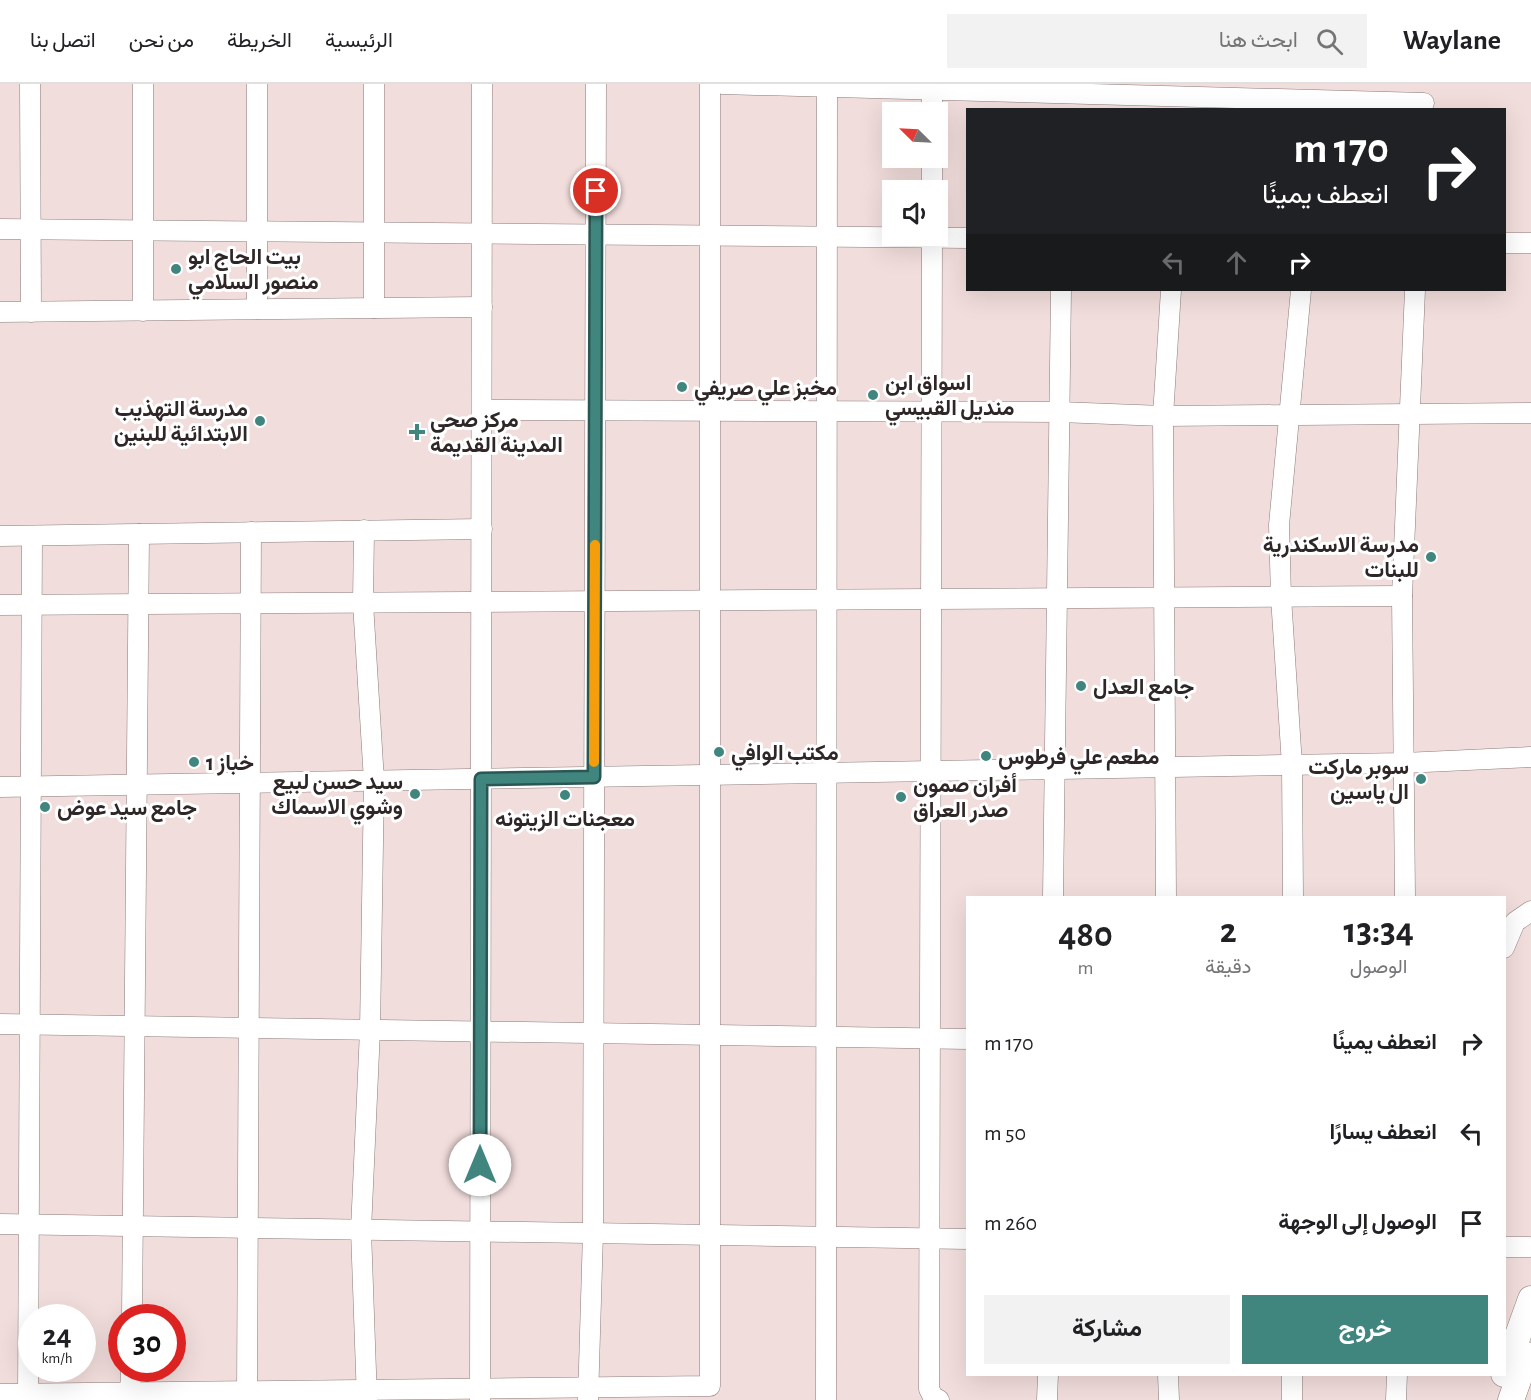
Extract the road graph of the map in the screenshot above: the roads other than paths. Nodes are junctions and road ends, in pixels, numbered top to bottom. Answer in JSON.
{"nodes":[{"id":1,"x":30,"y":84,"type":"edge"},
{"id":2,"x":143,"y":84,"type":"edge"},
{"id":3,"x":257,"y":84,"type":"edge"},
{"id":4,"x":374,"y":84,"type":"edge"},
{"id":5,"x":482,"y":84,"type":"edge"},
{"id":6,"x":597,"y":84,"type":"edge"},
{"id":7,"x":710,"y":84,"type":"edge"},
{"id":8,"x":722,"y":84,"type":"edge"},
{"id":9,"x":827,"y":85,"type":"edge"},
{"id":10,"x":932,"y":87,"type":"edge"},
{"id":11,"x":1063,"y":95,"type":"edge"},
{"id":12,"x":1184,"y":96,"type":"edge"},
{"id":13,"x":1319,"y":98,"type":"edge"},
{"id":14,"x":1425,"y":99,"type":"edge"},
{"id":15,"x":0,"y":229,"type":"edge"},
{"id":16,"x":30,"y":229,"type":"junction"},
{"id":17,"x":143,"y":230,"type":"junction"},
{"id":18,"x":257,"y":231,"type":"junction"},
{"id":19,"x":374,"y":232,"type":"junction"},
{"id":20,"x":482,"y":233,"type":"junction"},
{"id":21,"x":596,"y":234,"type":"junction"},
{"id":22,"x":710,"y":236,"type":"junction"},
{"id":23,"x":827,"y":236,"type":"junction"},
{"id":24,"x":882,"y":236,"type":"edge"},
{"id":25,"x":948,"y":237,"type":"edge"},
{"id":26,"x":966,"y":238,"type":"edge"},
{"id":27,"x":1506,"y":243,"type":"edge"},
{"id":28,"x":1531,"y":243,"type":"edge"},
{"id":29,"x":932,"y":246,"type":"edge"},
{"id":30,"x":1061,"y":291,"type":"edge"},
{"id":31,"x":1171,"y":291,"type":"edge"},
{"id":32,"x":1301,"y":291,"type":"edge"},
{"id":33,"x":1415,"y":291,"type":"edge"},
{"id":34,"x":482,"y":307,"type":"junction"},
{"id":35,"x":374,"y":308,"type":"junction"},
{"id":36,"x":257,"y":309,"type":"junction"},
{"id":37,"x":143,"y":311,"type":"junction"},
{"id":38,"x":0,"y":312,"type":"edge"},
{"id":39,"x":31,"y":312,"type":"junction"},
{"id":40,"x":482,"y":410,"type":"junction"},
{"id":41,"x":596,"y":411,"type":"junction"},
{"id":42,"x":710,"y":411,"type":"junction"},
{"id":43,"x":827,"y":411,"type":"junction"},
{"id":44,"x":932,"y":411,"type":"junction"},
{"id":45,"x":1059,"y":412,"type":"junction"},
{"id":46,"x":1290,"y":413,"type":"junction"},
{"id":47,"x":1408,"y":413,"type":"junction"},
{"id":48,"x":1531,"y":413,"type":"edge"},
{"id":49,"x":1163,"y":416,"type":"junction"},
{"id":50,"x":482,"y":529,"type":"junction"},
{"id":51,"x":363,"y":530,"type":"junction"},
{"id":52,"x":251,"y":532,"type":"junction"},
{"id":53,"x":139,"y":534,"type":"junction"},
{"id":54,"x":0,"y":536,"type":"edge"},
{"id":55,"x":32,"y":536,"type":"junction"},
{"id":56,"x":1402,"y":596,"type":"junction"},
{"id":57,"x":1281,"y":597,"type":"junction"},
{"id":58,"x":1057,"y":598,"type":"junction"},
{"id":59,"x":1164,"y":598,"type":"junction"},
{"id":60,"x":931,"y":599,"type":"junction"},
{"id":61,"x":710,"y":600,"type":"junction"},
{"id":62,"x":826,"y":600,"type":"junction"},
{"id":63,"x":595,"y":601,"type":"junction"},
{"id":64,"x":482,"y":602,"type":"junction"},
{"id":65,"x":251,"y":603,"type":"junction"},
{"id":66,"x":363,"y":603,"type":"junction"},
{"id":67,"x":139,"y":604,"type":"junction"},
{"id":68,"x":0,"y":605,"type":"edge"},
{"id":69,"x":32,"y":605,"type":"junction"},
{"id":70,"x":1531,"y":758,"type":"edge"},
{"id":71,"x":1404,"y":763,"type":"junction"},
{"id":72,"x":1292,"y":765,"type":"junction"},
{"id":73,"x":1165,"y":767,"type":"junction"},
{"id":74,"x":1055,"y":769,"type":"junction"},
{"id":75,"x":931,"y":771,"type":"junction"},
{"id":76,"x":826,"y":773,"type":"junction"},
{"id":77,"x":710,"y":775,"type":"junction"},
{"id":78,"x":594,"y":777,"type":"junction"},
{"id":79,"x":481,"y":779,"type":"junction"},
{"id":80,"x":374,"y":781,"type":"junction"},
{"id":81,"x":250,"y":783,"type":"junction"},
{"id":82,"x":137,"y":785,"type":"junction"},
{"id":83,"x":32,"y":787,"type":"junction"},
{"id":84,"x":0,"y":788,"type":"edge"},
{"id":85,"x":1053,"y":896,"type":"edge"},
{"id":86,"x":1166,"y":896,"type":"edge"},
{"id":87,"x":1293,"y":896,"type":"edge"},
{"id":88,"x":1405,"y":896,"type":"edge"},
{"id":89,"x":1531,"y":911,"type":"edge"},
{"id":90,"x":1506,"y":940,"type":"edge"},
{"id":91,"x":0,"y":1024,"type":"edge"},
{"id":92,"x":31,"y":1024,"type":"junction"},
{"id":93,"x":135,"y":1026,"type":"junction"},
{"id":94,"x":250,"y":1028,"type":"junction"},
{"id":95,"x":370,"y":1030,"type":"junction"},
{"id":96,"x":481,"y":1032,"type":"junction"},
{"id":97,"x":594,"y":1034,"type":"junction"},
{"id":98,"x":710,"y":1035,"type":"junction"},
{"id":99,"x":825,"y":1037,"type":"junction"},
{"id":100,"x":930,"y":1039,"type":"junction"},
{"id":101,"x":966,"y":1039,"type":"edge"},
{"id":102,"x":0,"y":1224,"type":"edge"},
{"id":103,"x":30,"y":1224,"type":"junction"},
{"id":104,"x":134,"y":1226,"type":"junction"},
{"id":105,"x":249,"y":1228,"type":"junction"},
{"id":106,"x":361,"y":1230,"type":"junction"},
{"id":107,"x":480,"y":1232,"type":"junction"},
{"id":108,"x":593,"y":1233,"type":"junction"},
{"id":109,"x":710,"y":1235,"type":"junction"},
{"id":110,"x":825,"y":1237,"type":"junction"},
{"id":111,"x":929,"y":1239,"type":"junction"},
{"id":112,"x":966,"y":1239,"type":"edge"},
{"id":113,"x":1506,"y":1247,"type":"edge"},
{"id":114,"x":1529,"y":1247,"type":"dead end"},
{"id":115,"x":1531,"y":1299,"type":"edge"},
{"id":116,"x":132,"y":1304,"type":"edge"},
{"id":117,"x":1531,"y":1343,"type":"edge"},
{"id":118,"x":1506,"y":1368,"type":"edge"},
{"id":119,"x":1048,"y":1376,"type":"edge"},
{"id":120,"x":1168,"y":1376,"type":"edge"},
{"id":121,"x":1292,"y":1376,"type":"edge"},
{"id":122,"x":1397,"y":1376,"type":"edge"},
{"id":123,"x":1503,"y":1376,"type":"edge"},
{"id":124,"x":0,"y":1394,"type":"edge"},
{"id":125,"x":480,"y":1394,"type":"edge"},
{"id":126,"x":587,"y":1394,"type":"edge"},
{"id":127,"x":366,"y":1395,"type":"edge"},
{"id":128,"x":130,"y":1396,"type":"edge"},
{"id":129,"x":247,"y":1396,"type":"edge"},
{"id":130,"x":28,"y":1397,"type":"edge"},
{"id":131,"x":826,"y":1400,"type":"edge"},
{"id":132,"x":939,"y":1400,"type":"edge"},
{"id":133,"x":1047,"y":1400,"type":"edge"},
{"id":134,"x":1168,"y":1400,"type":"edge"},
{"id":135,"x":1293,"y":1400,"type":"edge"},
{"id":136,"x":1396,"y":1400,"type":"edge"},
{"id":137,"x":1494,"y":1400,"type":"edge"},
{"id":138,"x":1511,"y":1400,"type":"edge"}],
"edges":[{"from":1,"to":16,"type":"street"},
{"from":2,"to":17,"type":"street"},
{"from":3,"to":18,"type":"street"},
{"from":4,"to":19,"type":"street"},
{"from":5,"to":20,"type":"street"},
{"from":6,"to":21,"type":"street"},
{"from":7,"to":22,"type":"street"},
{"from":8,"to":9,"type":"street"},
{"from":9,"to":10,"type":"street"},
{"from":9,"to":23,"type":"street"},
{"from":10,"to":11,"type":"street"},
{"from":11,"to":12,"type":"street"},
{"from":12,"to":13,"type":"street"},
{"from":13,"to":14,"type":"street"},
{"from":15,"to":16,"type":"street"},
{"from":16,"to":17,"type":"street"},
{"from":16,"to":39,"type":"street"},
{"from":17,"to":18,"type":"street"},
{"from":17,"to":37,"type":"street"},
{"from":18,"to":19,"type":"street"},
{"from":18,"to":36,"type":"street"},
{"from":19,"to":20,"type":"street"},
{"from":19,"to":35,"type":"street"},
{"from":20,"to":21,"type":"street"},
{"from":20,"to":34,"type":"street"},
{"from":21,"to":22,"type":"street"},
{"from":21,"to":41,"type":"street"},
{"from":22,"to":23,"type":"street"},
{"from":22,"to":42,"type":"street"},
{"from":23,"to":24,"type":"street"},
{"from":23,"to":43,"type":"street"},
{"from":25,"to":26,"type":"street"},
{"from":27,"to":28,"type":"street"},
{"from":29,"to":44,"type":"street"},
{"from":30,"to":45,"type":"street"},
{"from":31,"to":49,"type":"street"},
{"from":32,"to":46,"type":"street"},
{"from":33,"to":47,"type":"street"},
{"from":34,"to":35,"type":"street"},
{"from":34,"to":40,"type":"street"},
{"from":35,"to":36,"type":"street"},
{"from":36,"to":37,"type":"street"},
{"from":37,"to":39,"type":"street"},
{"from":38,"to":39,"type":"street"},
{"from":40,"to":41,"type":"street"},
{"from":40,"to":50,"type":"street"},
{"from":41,"to":42,"type":"street"},
{"from":41,"to":63,"type":"street"},
{"from":42,"to":43,"type":"street"},
{"from":42,"to":61,"type":"street"},
{"from":43,"to":44,"type":"street"},
{"from":43,"to":62,"type":"street"},
{"from":44,"to":45,"type":"street"},
{"from":44,"to":60,"type":"street"},
{"from":45,"to":49,"type":"street"},
{"from":45,"to":58,"type":"street"},
{"from":46,"to":47,"type":"street"},
{"from":46,"to":49,"type":"street"},
{"from":46,"to":57,"type":"street"},
{"from":47,"to":48,"type":"street"},
{"from":47,"to":56,"type":"street"},
{"from":49,"to":59,"type":"street"},
{"from":50,"to":51,"type":"street"},
{"from":50,"to":64,"type":"street"},
{"from":51,"to":52,"type":"street"},
{"from":51,"to":66,"type":"street"},
{"from":52,"to":53,"type":"street"},
{"from":52,"to":65,"type":"street"},
{"from":53,"to":55,"type":"street"},
{"from":53,"to":67,"type":"street"},
{"from":54,"to":55,"type":"street"},
{"from":55,"to":69,"type":"street"},
{"from":56,"to":57,"type":"street"},
{"from":56,"to":71,"type":"street"},
{"from":57,"to":59,"type":"street"},
{"from":57,"to":72,"type":"street"},
{"from":58,"to":59,"type":"street"},
{"from":58,"to":60,"type":"street"},
{"from":58,"to":74,"type":"street"},
{"from":59,"to":73,"type":"street"},
{"from":60,"to":62,"type":"street"},
{"from":60,"to":75,"type":"street"},
{"from":61,"to":62,"type":"street"},
{"from":61,"to":63,"type":"street"},
{"from":61,"to":77,"type":"street"},
{"from":62,"to":76,"type":"street"},
{"from":63,"to":64,"type":"street"},
{"from":63,"to":78,"type":"street"},
{"from":64,"to":66,"type":"street"},
{"from":64,"to":79,"type":"street"},
{"from":65,"to":66,"type":"street"},
{"from":65,"to":67,"type":"street"},
{"from":65,"to":81,"type":"street"},
{"from":66,"to":80,"type":"street"},
{"from":67,"to":69,"type":"street"},
{"from":67,"to":82,"type":"street"},
{"from":68,"to":69,"type":"street"},
{"from":69,"to":83,"type":"street"},
{"from":70,"to":71,"type":"street"},
{"from":71,"to":72,"type":"street"},
{"from":71,"to":88,"type":"street"},
{"from":72,"to":73,"type":"street"},
{"from":72,"to":87,"type":"street"},
{"from":73,"to":74,"type":"street"},
{"from":73,"to":86,"type":"street"},
{"from":74,"to":75,"type":"street"},
{"from":74,"to":85,"type":"street"},
{"from":75,"to":76,"type":"street"},
{"from":75,"to":100,"type":"street"},
{"from":76,"to":77,"type":"street"},
{"from":76,"to":99,"type":"street"},
{"from":77,"to":78,"type":"street"},
{"from":77,"to":98,"type":"street"},
{"from":78,"to":79,"type":"street"},
{"from":78,"to":97,"type":"street"},
{"from":79,"to":80,"type":"street"},
{"from":79,"to":96,"type":"street"},
{"from":80,"to":81,"type":"street"},
{"from":80,"to":95,"type":"street"},
{"from":81,"to":82,"type":"street"},
{"from":81,"to":94,"type":"street"},
{"from":82,"to":83,"type":"street"},
{"from":82,"to":93,"type":"street"},
{"from":83,"to":84,"type":"street"},
{"from":83,"to":92,"type":"street"},
{"from":89,"to":90,"type":"street"},
{"from":91,"to":92,"type":"street"},
{"from":92,"to":93,"type":"street"},
{"from":92,"to":103,"type":"street"},
{"from":93,"to":94,"type":"street"},
{"from":93,"to":104,"type":"street"},
{"from":94,"to":95,"type":"street"},
{"from":94,"to":105,"type":"street"},
{"from":95,"to":96,"type":"street"},
{"from":95,"to":106,"type":"street"},
{"from":96,"to":97,"type":"street"},
{"from":96,"to":107,"type":"street"},
{"from":97,"to":98,"type":"street"},
{"from":97,"to":108,"type":"street"},
{"from":98,"to":99,"type":"street"},
{"from":98,"to":109,"type":"street"},
{"from":99,"to":100,"type":"street"},
{"from":99,"to":110,"type":"street"},
{"from":100,"to":101,"type":"street"},
{"from":100,"to":111,"type":"street"},
{"from":102,"to":103,"type":"street"},
{"from":103,"to":104,"type":"street"},
{"from":103,"to":130,"type":"street"},
{"from":104,"to":105,"type":"street"},
{"from":104,"to":116,"type":"street"},
{"from":105,"to":106,"type":"street"},
{"from":105,"to":129,"type":"street"},
{"from":106,"to":107,"type":"street"},
{"from":106,"to":127,"type":"street"},
{"from":107,"to":108,"type":"street"},
{"from":107,"to":125,"type":"street"},
{"from":108,"to":109,"type":"street"},
{"from":108,"to":126,"type":"street"},
{"from":109,"to":110,"type":"street"},
{"from":109,"to":126,"type":"street"},
{"from":110,"to":111,"type":"street"},
{"from":110,"to":131,"type":"street"},
{"from":111,"to":112,"type":"street"},
{"from":111,"to":132,"type":"street"},
{"from":113,"to":114,"type":"street"},
{"from":115,"to":118,"type":"main road"},
{"from":117,"to":138,"type":"main road"},
{"from":119,"to":133,"type":"street"},
{"from":120,"to":134,"type":"street"},
{"from":121,"to":135,"type":"street"},
{"from":122,"to":136,"type":"street"},
{"from":123,"to":137,"type":"main road"},
{"from":124,"to":130,"type":"street"},
{"from":125,"to":126,"type":"street"},
{"from":125,"to":127,"type":"street"},
{"from":127,"to":129,"type":"street"},
{"from":128,"to":129,"type":"street"},
{"from":128,"to":130,"type":"street"}]}
